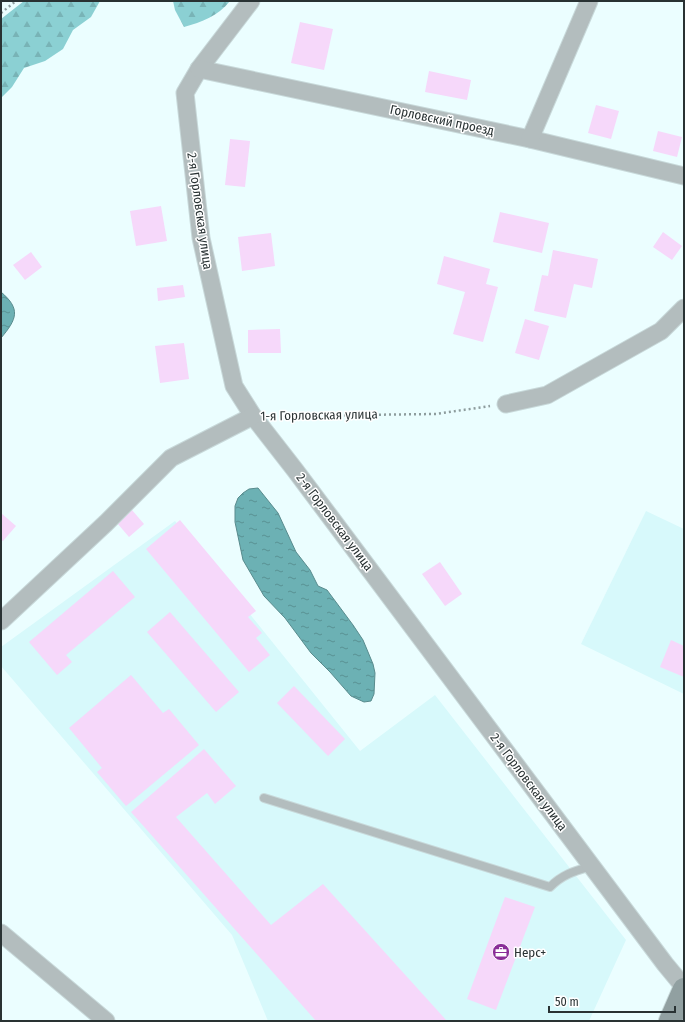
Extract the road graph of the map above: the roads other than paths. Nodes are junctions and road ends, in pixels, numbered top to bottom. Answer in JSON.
{"nodes":[{"id":1,"x":251,"y":1,"type":"edge"},
{"id":2,"x":590,"y":1,"type":"edge"},
{"id":3,"x":198,"y":69,"type":"junction"},
{"id":4,"x":530,"y":139,"type":"junction"},
{"id":5,"x":684,"y":176,"type":"edge"},
{"id":6,"x":684,"y":308,"type":"edge"},
{"id":7,"x":506,"y":404,"type":"road end"},
{"id":8,"x":253,"y":416,"type":"junction"},
{"id":9,"x":1,"y":621,"type":"edge"},
{"id":10,"x":264,"y":798,"type":"dead end"},
{"id":11,"x":592,"y":866,"type":"junction"},
{"id":12,"x":1,"y":933,"type":"edge"},
{"id":13,"x":684,"y":988,"type":"edge"},
{"id":14,"x":106,"y":1021,"type":"edge"},
{"id":15,"x":670,"y":1021,"type":"edge"}],
"edges":[{"from":1,"to":3,"type":"street","name":"2-я Горловская улица"},
{"from":2,"to":4,"type":"street"},
{"from":3,"to":4,"type":"street","name":"Горловский проезд"},
{"from":3,"to":8,"type":"street","name":"2-я Горловская улица"},
{"from":4,"to":5,"type":"street","name":"Горловский проезд"},
{"from":6,"to":7,"type":"street"},
{"from":8,"to":9,"type":"street","name":"1-я Горловская улица"},
{"from":8,"to":11,"type":"street","name":"2-я Горловская улица"},
{"from":10,"to":11,"type":"lane"},
{"from":11,"to":13,"type":"street","name":"2-я Горловская улица"},
{"from":12,"to":14,"type":"street"},
{"from":13,"to":15,"type":"main road"}]}
